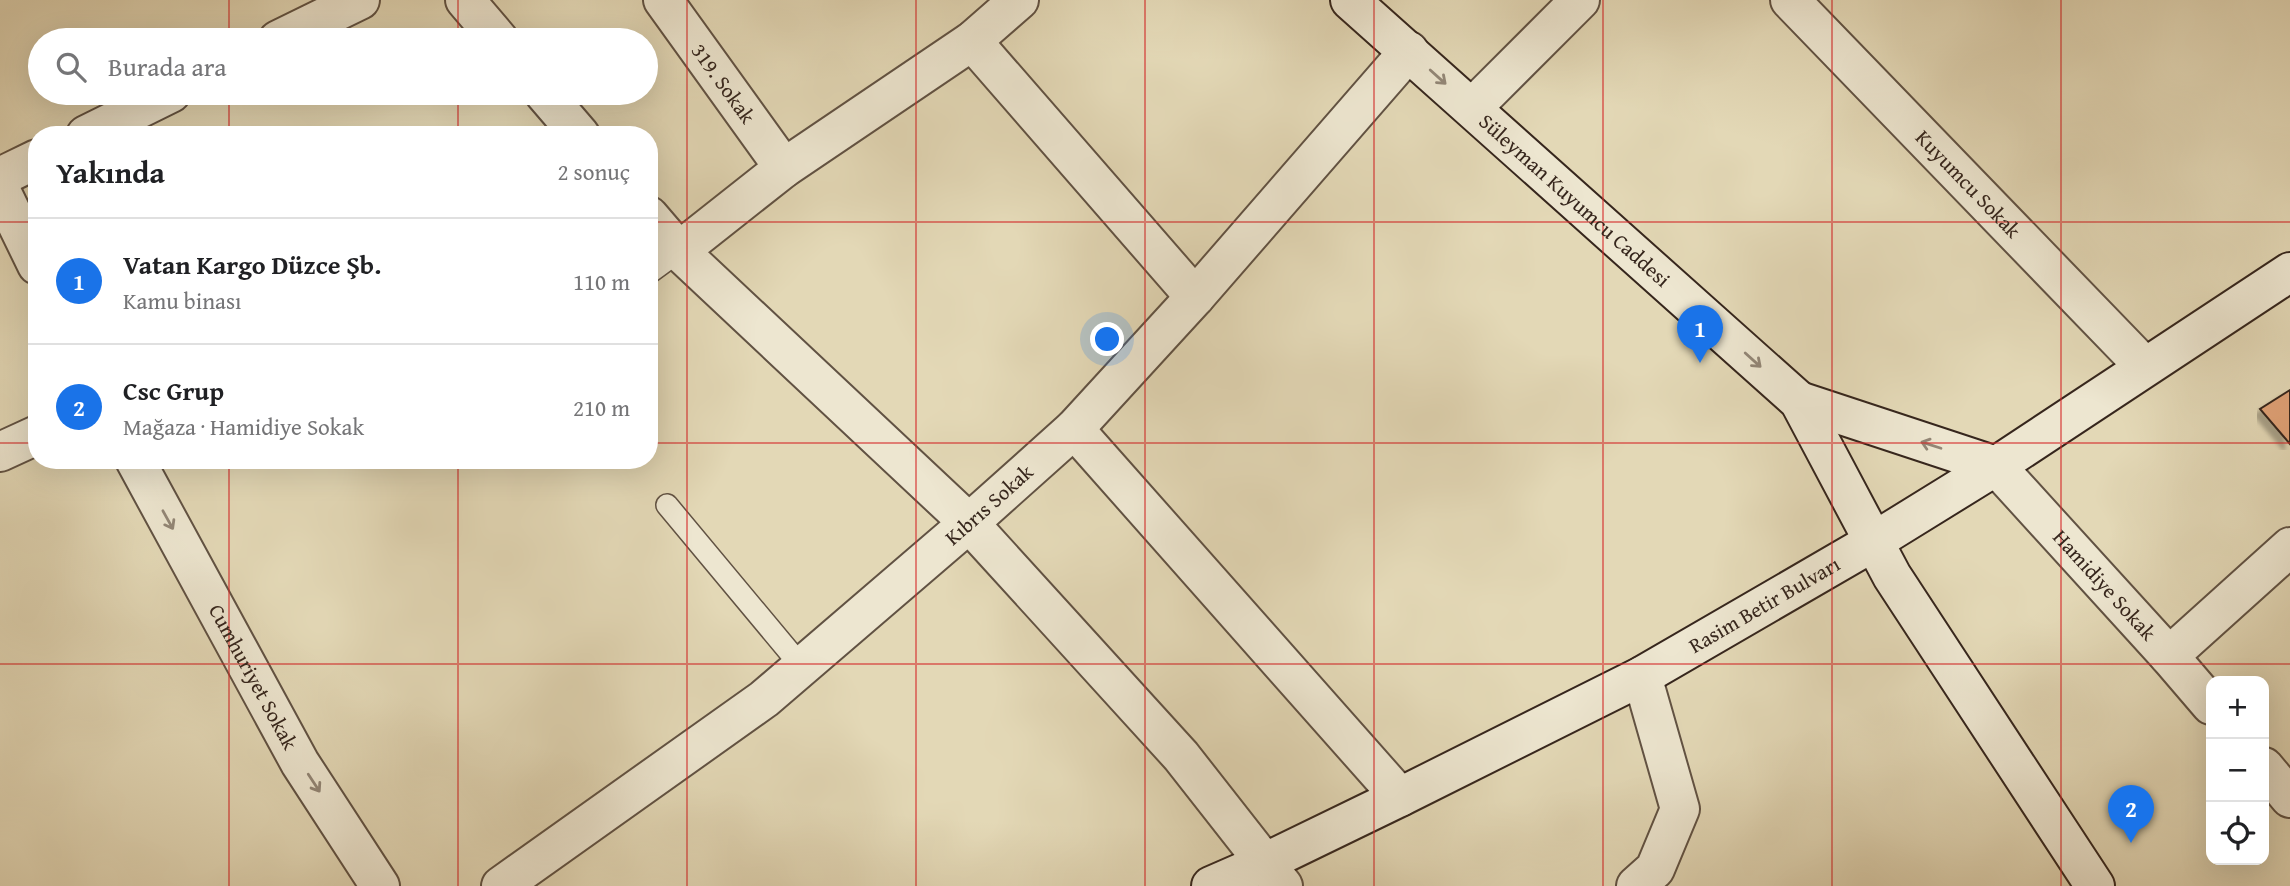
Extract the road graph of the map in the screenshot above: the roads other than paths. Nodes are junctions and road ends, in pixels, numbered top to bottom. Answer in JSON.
{"nodes":[{"id":1,"x":360,"y":0,"type":"edge"},
{"id":2,"x":465,"y":0,"type":"edge"},
{"id":3,"x":663,"y":0,"type":"edge"},
{"id":4,"x":1350,"y":0,"type":"edge"},
{"id":5,"x":1580,"y":0,"type":"edge"},
{"id":6,"x":1790,"y":0,"type":"edge"},
{"id":7,"x":1007,"y":4,"type":"edge"},
{"id":8,"x":303,"y":28,"type":"edge"},
{"id":9,"x":489,"y":28,"type":"edge"},
{"id":10,"x":972,"y":41,"type":"junction"},
{"id":11,"x":1409,"y":51,"type":"junction"},
{"id":12,"x":147,"y":105,"type":"edge"},
{"id":13,"x":554,"y":105,"type":"edge"},
{"id":14,"x":1473,"y":107,"type":"junction"},
{"id":15,"x":104,"y":126,"type":"edge"},
{"id":16,"x":572,"y":126,"type":"edge"},
{"id":17,"x":28,"y":163,"type":"edge"},
{"id":18,"x":784,"y":168,"type":"junction"},
{"id":19,"x":0,"y":177,"type":"edge"},
{"id":20,"x":0,"y":189,"type":"edge"},
{"id":21,"x":658,"y":244,"type":"edge"},
{"id":22,"x":28,"y":247,"type":"edge"},
{"id":23,"x":664,"y":262,"type":"edge"},
{"id":24,"x":2290,"y":272,"type":"edge"},
{"id":25,"x":1195,"y":297,"type":"junction"},
{"id":26,"x":2144,"y":366,"type":"junction"},
{"id":27,"x":1799,"y":401,"type":"junction"},
{"id":28,"x":1074,"y":429,"type":"junction"},
{"id":29,"x":28,"y":439,"type":"edge"},
{"id":30,"x":0,"y":452,"type":"edge"},
{"id":31,"x":1996,"y":466,"type":"junction"},
{"id":32,"x":140,"y":469,"type":"edge"},
{"id":33,"x":667,"y":505,"type":"dead end"},
{"id":34,"x":969,"y":523,"type":"junction"},
{"id":35,"x":1873,"y":542,"type":"junction"},
{"id":36,"x":2290,"y":547,"type":"edge"},
{"id":37,"x":2169,"y":656,"type":"junction"},
{"id":38,"x":802,"y":667,"type":"junction"},
{"id":39,"x":1642,"y":676,"type":"junction"},
{"id":40,"x":2206,"y":699,"type":"edge"},
{"id":41,"x":2269,"y":773,"type":"edge"},
{"id":42,"x":1400,"y":797,"type":"junction"},
{"id":43,"x":2290,"y":798,"type":"edge"},
{"id":44,"x":1275,"y":874,"type":"edge"},
{"id":45,"x":380,"y":886,"type":"edge"},
{"id":46,"x":501,"y":886,"type":"edge"},
{"id":47,"x":1211,"y":886,"type":"edge"},
{"id":48,"x":1636,"y":886,"type":"edge"},
{"id":49,"x":2095,"y":886,"type":"edge"}],
"edges":[{"from":1,"to":8,"type":"street"},
{"from":2,"to":9,"type":"street"},
{"from":3,"to":18,"type":"street","name":"319. Sokak"},
{"from":4,"to":11,"type":"street","name":"Süleyman Kuyumcu Caddesi"},
{"from":5,"to":14,"type":"street"},
{"from":6,"to":26,"type":"street","name":"Kuyumcu Sokak"},
{"from":7,"to":10,"type":"street"},
{"from":10,"to":18,"type":"street"},
{"from":10,"to":25,"type":"street"},
{"from":11,"to":14,"type":"street","name":"Süleyman Kuyumcu Caddesi","one_way":true},
{"from":11,"to":25,"type":"street","name":"Kıbrıs Sokak"},
{"from":12,"to":15,"type":"street"},
{"from":13,"to":16,"type":"street"},
{"from":14,"to":27,"type":"street","name":"Süleyman Kuyumcu Caddesi","one_way":true},
{"from":17,"to":19,"type":"street"},
{"from":18,"to":23,"type":"street"},
{"from":20,"to":22,"type":"street"},
{"from":21,"to":23,"type":"street"},
{"from":23,"to":34,"type":"street"},
{"from":24,"to":26,"type":"street","name":"Rasim Betir Bulvarı"},
{"from":25,"to":28,"type":"street","name":"Kıbrıs Sokak"},
{"from":26,"to":31,"type":"street","name":"Rasim Betir Bulvarı"},
{"from":31,"to":27,"type":"street","one_way":true},
{"from":27,"to":35,"type":"street"},
{"from":28,"to":34,"type":"street","name":"Kıbrıs Sokak"},
{"from":28,"to":42,"type":"street"},
{"from":29,"to":30,"type":"street"},
{"from":31,"to":35,"type":"street","name":"Rasim Betir Bulvarı"},
{"from":31,"to":37,"type":"street","name":"Hamidiye Sokak"},
{"from":32,"to":45,"type":"street","name":"Cumhuriyet Sokak","one_way":true},
{"from":33,"to":38,"type":"lane"},
{"from":34,"to":38,"type":"street","name":"Kıbrıs Sokak"},
{"from":34,"to":44,"type":"street"},
{"from":35,"to":39,"type":"street","name":"Rasim Betir Bulvarı"},
{"from":35,"to":49,"type":"street"},
{"from":36,"to":37,"type":"street"},
{"from":37,"to":40,"type":"street","name":"Hamidiye Sokak"},
{"from":38,"to":46,"type":"street","name":"Kıbrıs Sokak"},
{"from":39,"to":42,"type":"street","name":"Rasim Betir Bulvarı"},
{"from":39,"to":48,"type":"street"},
{"from":41,"to":43,"type":"street"},
{"from":42,"to":44,"type":"street","name":"Rasim Betir Bulvarı"},
{"from":44,"to":47,"type":"street","name":"Rasim Betir Bulvarı"}]}
